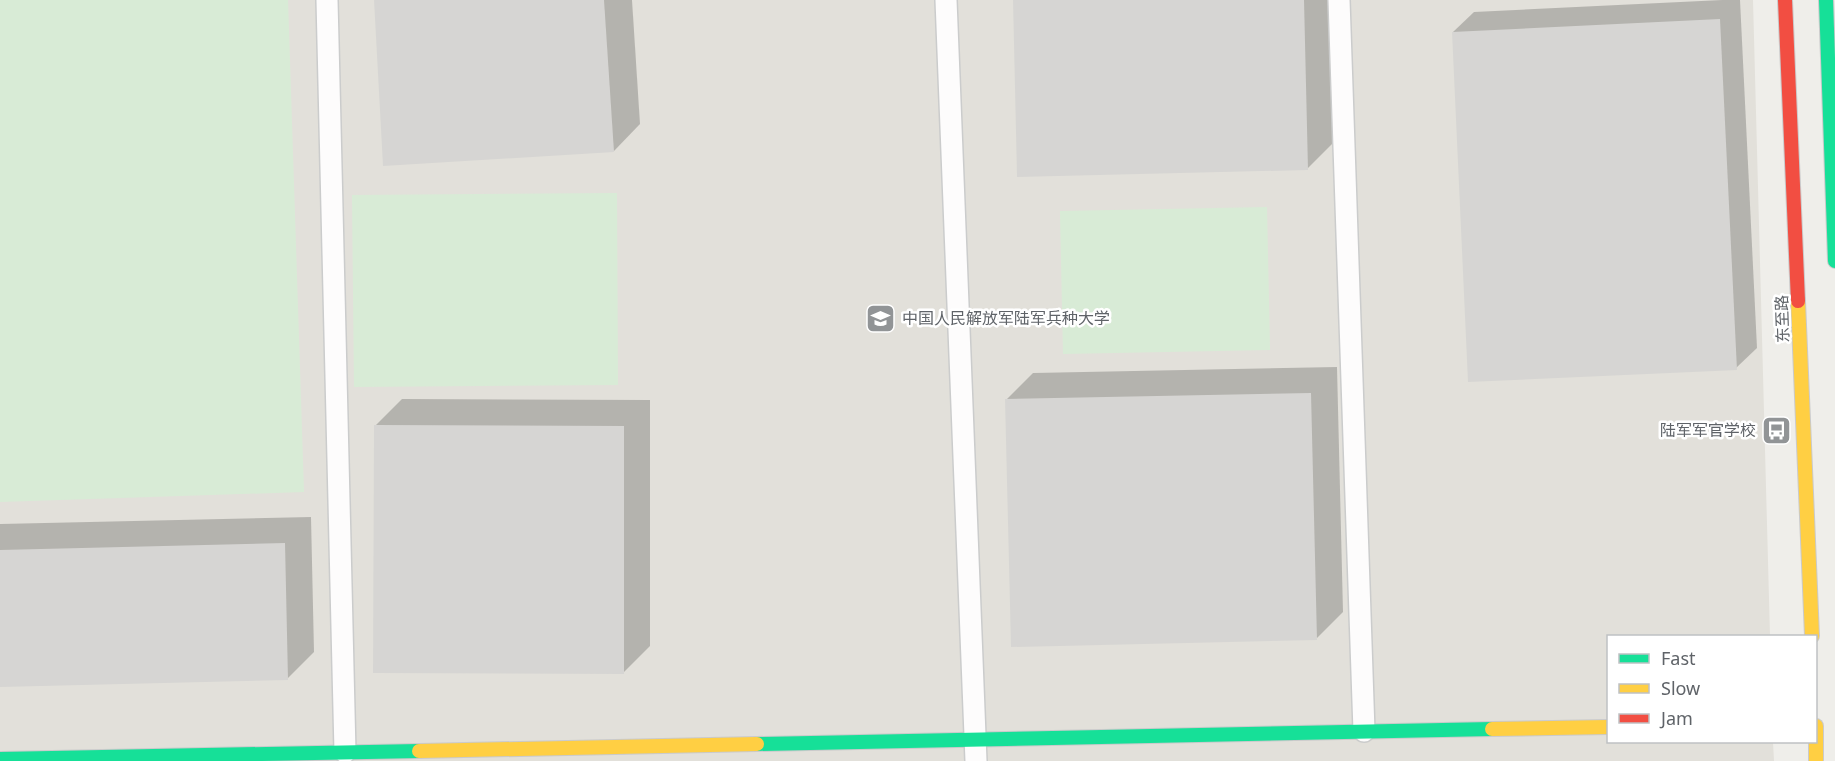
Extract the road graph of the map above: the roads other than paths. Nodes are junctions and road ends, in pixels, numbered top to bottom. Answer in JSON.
{"nodes":[{"id":1,"x":327,"y":0,"type":"edge"},
{"id":2,"x":946,"y":0,"type":"edge"},
{"id":3,"x":1339,"y":0,"type":"edge"},
{"id":4,"x":1785,"y":0,"type":"edge"},
{"id":5,"x":1826,"y":0,"type":"edge"},
{"id":6,"x":1833,"y":142,"type":"edge"},
{"id":7,"x":1835,"y":261,"type":"edge"},
{"id":8,"x":1812,"y":635,"type":"edge"},
{"id":9,"x":1607,"y":727,"type":"edge"},
{"id":10,"x":1364,"y":731,"type":"junction"},
{"id":11,"x":975,"y":739,"type":"junction"},
{"id":12,"x":1815,"y":743,"type":"edge"},
{"id":13,"x":345,"y":752,"type":"junction"},
{"id":14,"x":0,"y":759,"type":"edge"},
{"id":15,"x":976,"y":761,"type":"edge"},
{"id":16,"x":1816,"y":761,"type":"edge"}],
"edges":[{"from":1,"to":13,"type":"street"},
{"from":2,"to":11,"type":"street"},
{"from":3,"to":10,"type":"street"},
{"from":4,"to":8,"type":"street","name":"东至路"},
{"from":5,"to":6,"type":"street"},
{"from":6,"to":7,"type":"street"},
{"from":9,"to":10,"type":"street"},
{"from":10,"to":11,"type":"street"},
{"from":11,"to":13,"type":"street"},
{"from":11,"to":15,"type":"street"},
{"from":12,"to":16,"type":"street"},
{"from":13,"to":14,"type":"street"}]}
